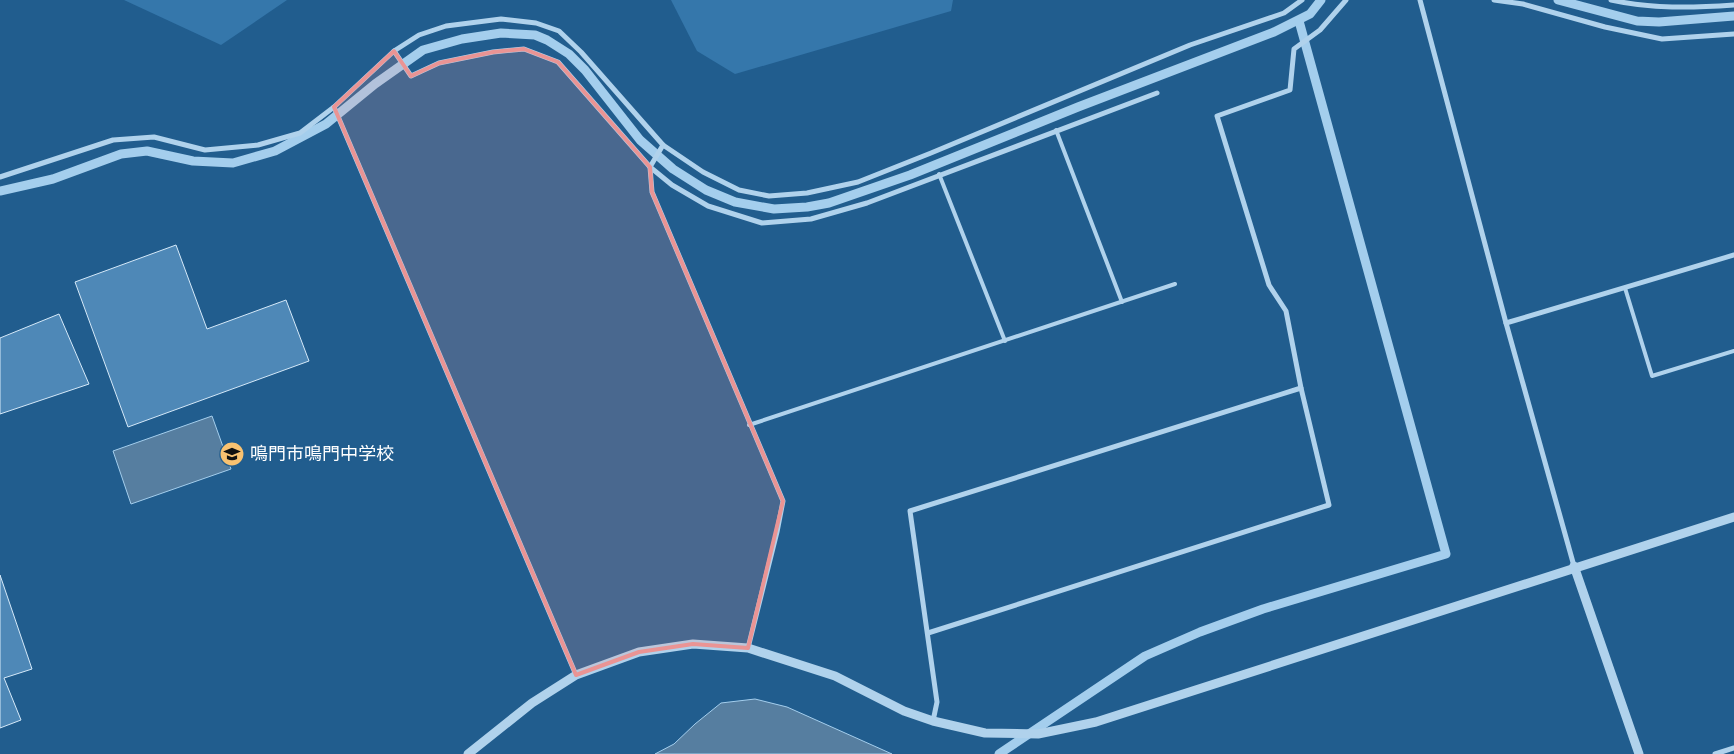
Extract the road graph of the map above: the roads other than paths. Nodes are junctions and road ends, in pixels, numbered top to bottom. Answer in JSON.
{"nodes":[{"id":1,"x":1302,"y":0,"type":"edge"},
{"id":2,"x":1346,"y":0,"type":"edge"},
{"id":3,"x":1420,"y":0,"type":"edge"},
{"id":4,"x":1494,"y":0,"type":"edge"},
{"id":5,"x":1610,"y":0,"type":"edge"},
{"id":6,"x":1734,"y":5,"type":"edge"},
{"id":7,"x":1734,"y":34,"type":"edge"},
{"id":8,"x":394,"y":51,"type":"junction"},
{"id":9,"x":1157,"y":93,"type":"dead end"},
{"id":10,"x":334,"y":107,"type":"junction"},
{"id":11,"x":1056,"y":130,"type":"junction"},
{"id":12,"x":663,"y":145,"type":"junction"},
{"id":13,"x":650,"y":167,"type":"junction"},
{"id":14,"x":939,"y":174,"type":"junction"},
{"id":15,"x":0,"y":177,"type":"edge"},
{"id":16,"x":1734,"y":255,"type":"edge"},
{"id":17,"x":1175,"y":284,"type":"dead end"},
{"id":18,"x":1625,"y":288,"type":"junction"},
{"id":19,"x":1122,"y":302,"type":"junction"},
{"id":20,"x":1506,"y":323,"type":"junction"},
{"id":21,"x":1005,"y":341,"type":"junction"},
{"id":22,"x":1734,"y":351,"type":"edge"},
{"id":23,"x":1301,"y":388,"type":"junction"},
{"id":24,"x":749,"y":425,"type":"junction"},
{"id":25,"x":1734,"y":517,"type":"edge"},
{"id":26,"x":1574,"y":566,"type":"junction"},
{"id":27,"x":928,"y":633,"type":"junction"},
{"id":28,"x":748,"y":648,"type":"junction"},
{"id":29,"x":576,"y":675,"type":"junction"},
{"id":30,"x":933,"y":721,"type":"junction"},
{"id":31,"x":1734,"y":748,"type":"edge"},
{"id":32,"x":468,"y":754,"type":"edge"},
{"id":33,"x":1639,"y":754,"type":"edge"},
{"id":34,"x":1715,"y":754,"type":"edge"}],
"edges":[{"from":1,"to":12,"type":"street"},
{"from":2,"to":23,"type":"street"},
{"from":3,"to":20,"type":"street"},
{"from":4,"to":7,"type":"street"},
{"from":5,"to":6,"type":"street"},
{"from":8,"to":10,"type":"street"},
{"from":8,"to":12,"type":"street"},
{"from":8,"to":13,"type":"street"},
{"from":9,"to":11,"type":"street"},
{"from":10,"to":15,"type":"street"},
{"from":10,"to":29,"type":"street"},
{"from":11,"to":14,"type":"street"},
{"from":11,"to":19,"type":"lane"},
{"from":12,"to":13,"type":"street"},
{"from":13,"to":14,"type":"street"},
{"from":13,"to":24,"type":"street"},
{"from":14,"to":21,"type":"lane"},
{"from":16,"to":18,"type":"street"},
{"from":17,"to":19,"type":"lane"},
{"from":18,"to":20,"type":"street"},
{"from":18,"to":22,"type":"lane"},
{"from":19,"to":21,"type":"lane"},
{"from":20,"to":26,"type":"street"},
{"from":21,"to":24,"type":"lane"},
{"from":23,"to":27,"type":"street"},
{"from":23,"to":27,"type":"street"},
{"from":24,"to":28,"type":"street"},
{"from":25,"to":26,"type":"street"},
{"from":26,"to":30,"type":"street"},
{"from":26,"to":33,"type":"street"},
{"from":27,"to":30,"type":"street"},
{"from":28,"to":29,"type":"street"},
{"from":28,"to":30,"type":"street"},
{"from":29,"to":32,"type":"street"},
{"from":31,"to":34,"type":"street"}]}
